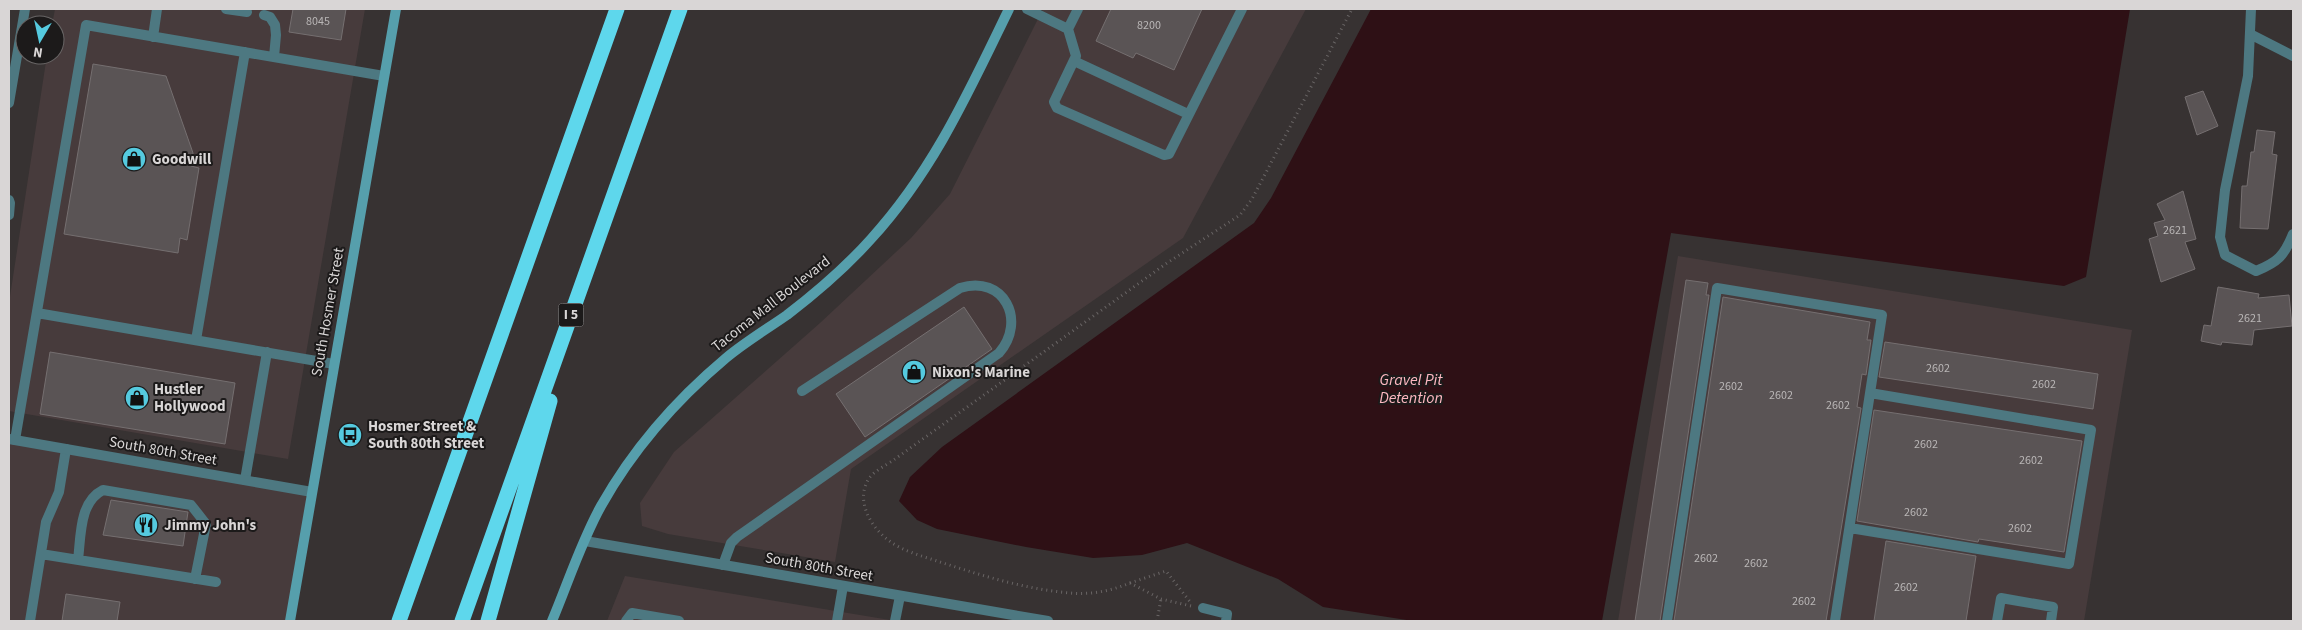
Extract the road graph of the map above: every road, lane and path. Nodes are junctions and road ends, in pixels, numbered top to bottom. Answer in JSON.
{"nodes":[{"id":1,"x":24,"y":9,"type":"edge"},
{"id":2,"x":157,"y":9,"type":"edge"},
{"id":3,"x":226,"y":9,"type":"edge"},
{"id":4,"x":396,"y":9,"type":"edge"},
{"id":5,"x":617,"y":9,"type":"edge"},
{"id":6,"x":680,"y":9,"type":"edge"},
{"id":7,"x":1009,"y":9,"type":"edge"},
{"id":8,"x":1027,"y":9,"type":"edge"},
{"id":9,"x":1078,"y":9,"type":"edge"},
{"id":10,"x":1242,"y":9,"type":"edge"},
{"id":11,"x":1352,"y":9,"type":"edge"},
{"id":12,"x":2251,"y":9,"type":"edge"},
{"id":13,"x":247,"y":12,"type":"dead end"},
{"id":14,"x":264,"y":15,"type":"dead end"},
{"id":15,"x":1068,"y":29,"type":"junction"},
{"id":16,"x":2250,"y":34,"type":"junction"},
{"id":17,"x":153,"y":37,"type":"junction"},
{"id":18,"x":245,"y":52,"type":"junction"},
{"id":19,"x":2293,"y":56,"type":"edge"},
{"id":20,"x":274,"y":57,"type":"junction"},
{"id":21,"x":1074,"y":61,"type":"junction"},
{"id":22,"x":384,"y":76,"type":"junction"},
{"id":23,"x":9,"y":103,"type":"edge"},
{"id":24,"x":1188,"y":114,"type":"junction"},
{"id":25,"x":9,"y":200,"type":"edge"},
{"id":26,"x":9,"y":216,"type":"edge"},
{"id":27,"x":2293,"y":234,"type":"edge"},
{"id":28,"x":587,"y":271,"type":"junction"},
{"id":29,"x":37,"y":313,"type":"junction"},
{"id":30,"x":196,"y":340,"type":"junction"},
{"id":31,"x":267,"y":352,"type":"junction"},
{"id":32,"x":334,"y":364,"type":"junction"},
{"id":33,"x":802,"y":392,"type":"dead end"},
{"id":34,"x":1870,"y":393,"type":"junction"},
{"id":35,"x":12,"y":440,"type":"edge"},
{"id":36,"x":66,"y":449,"type":"junction"},
{"id":37,"x":245,"y":480,"type":"junction"},
{"id":38,"x":312,"y":492,"type":"junction"},
{"id":39,"x":1850,"y":528,"type":"junction"},
{"id":40,"x":585,"y":541,"type":"junction"},
{"id":41,"x":41,"y":554,"type":"junction"},
{"id":42,"x":78,"y":560,"type":"junction"},
{"id":43,"x":723,"y":565,"type":"junction"},
{"id":44,"x":195,"y":579,"type":"junction"},
{"id":45,"x":216,"y":582,"type":"dead end"},
{"id":46,"x":1130,"y":583,"type":"junction"},
{"id":47,"x":843,"y":586,"type":"junction"},
{"id":48,"x":900,"y":596,"type":"junction"},
{"id":49,"x":1161,"y":599,"type":"junction"},
{"id":50,"x":1198,"y":607,"type":"junction"},
{"id":51,"x":30,"y":621,"type":"edge"},
{"id":52,"x":290,"y":621,"type":"edge"},
{"id":53,"x":399,"y":621,"type":"edge"},
{"id":54,"x":462,"y":621,"type":"edge"},
{"id":55,"x":488,"y":621,"type":"edge"},
{"id":56,"x":552,"y":621,"type":"edge"},
{"id":57,"x":626,"y":621,"type":"edge"},
{"id":58,"x":679,"y":621,"type":"edge"},
{"id":59,"x":837,"y":621,"type":"edge"},
{"id":60,"x":896,"y":621,"type":"edge"},
{"id":61,"x":1048,"y":621,"type":"edge"},
{"id":62,"x":1157,"y":621,"type":"edge"},
{"id":63,"x":1226,"y":621,"type":"edge"},
{"id":64,"x":1667,"y":621,"type":"edge"},
{"id":65,"x":1836,"y":621,"type":"edge"},
{"id":66,"x":1997,"y":621,"type":"edge"},
{"id":67,"x":2051,"y":621,"type":"edge"}],
"edges":[{"from":1,"to":23,"type":"street"},
{"from":2,"to":17,"type":"street"},
{"from":3,"to":13,"type":"street"},
{"from":4,"to":22,"type":"main road","name":"South Hosmer Street"},
{"from":5,"to":53,"type":"highway"},
{"from":6,"to":28,"type":"highway","number":"I 5"},
{"from":7,"to":40,"type":"main road","name":"Tacoma Mall Boulevard"},
{"from":8,"to":15,"type":"street"},
{"from":9,"to":15,"type":"street"},
{"from":10,"to":24,"type":"street"},
{"from":11,"to":46,"type":"path"},
{"from":12,"to":16,"type":"street"},
{"from":14,"to":20,"type":"street"},
{"from":15,"to":21,"type":"street"},
{"from":16,"to":19,"type":"street"},
{"from":16,"to":27,"type":"street"},
{"from":17,"to":18,"type":"street"},
{"from":17,"to":29,"type":"street"},
{"from":18,"to":20,"type":"street"},
{"from":18,"to":30,"type":"street"},
{"from":20,"to":22,"type":"street"},
{"from":21,"to":24,"type":"street"},
{"from":21,"to":24,"type":"street"},
{"from":22,"to":32,"type":"main road","name":"South Hosmer Street"},
{"from":25,"to":26,"type":"street"},
{"from":28,"to":54,"type":"highway","number":"I 5"},
{"from":28,"to":55,"type":"highway"},
{"from":29,"to":30,"type":"street"},
{"from":29,"to":35,"type":"street"},
{"from":30,"to":31,"type":"street"},
{"from":31,"to":32,"type":"street"},
{"from":31,"to":37,"type":"street"},
{"from":32,"to":38,"type":"main road","name":"South Hosmer Street"},
{"from":33,"to":43,"type":"street"},
{"from":34,"to":39,"type":"street"},
{"from":34,"to":39,"type":"street"},
{"from":34,"to":64,"type":"street"},
{"from":35,"to":36,"type":"street","name":"South 80th Street"},
{"from":36,"to":37,"type":"street","name":"South 80th Street"},
{"from":36,"to":41,"type":"street"},
{"from":37,"to":38,"type":"street","name":"South 80th Street"},
{"from":38,"to":52,"type":"main road","name":"South Hosmer Street"},
{"from":39,"to":65,"type":"street"},
{"from":40,"to":43,"type":"street","name":"South 80th Street"},
{"from":40,"to":56,"type":"main road","name":"Tacoma Mall Boulevard"},
{"from":41,"to":42,"type":"street"},
{"from":41,"to":51,"type":"street"},
{"from":42,"to":44,"type":"street"},
{"from":42,"to":44,"type":"street"},
{"from":43,"to":47,"type":"street","name":"South 80th Street"},
{"from":44,"to":45,"type":"street"},
{"from":46,"to":49,"type":"path"},
{"from":46,"to":50,"type":"path"},
{"from":47,"to":48,"type":"street","name":"South 80th Street"},
{"from":47,"to":59,"type":"street"},
{"from":48,"to":60,"type":"street"},
{"from":48,"to":61,"type":"street","name":"South 80th Street"},
{"from":49,"to":50,"type":"path"},
{"from":49,"to":62,"type":"path"},
{"from":50,"to":63,"type":"street"},
{"from":57,"to":58,"type":"street"},
{"from":66,"to":67,"type":"street"}]}
